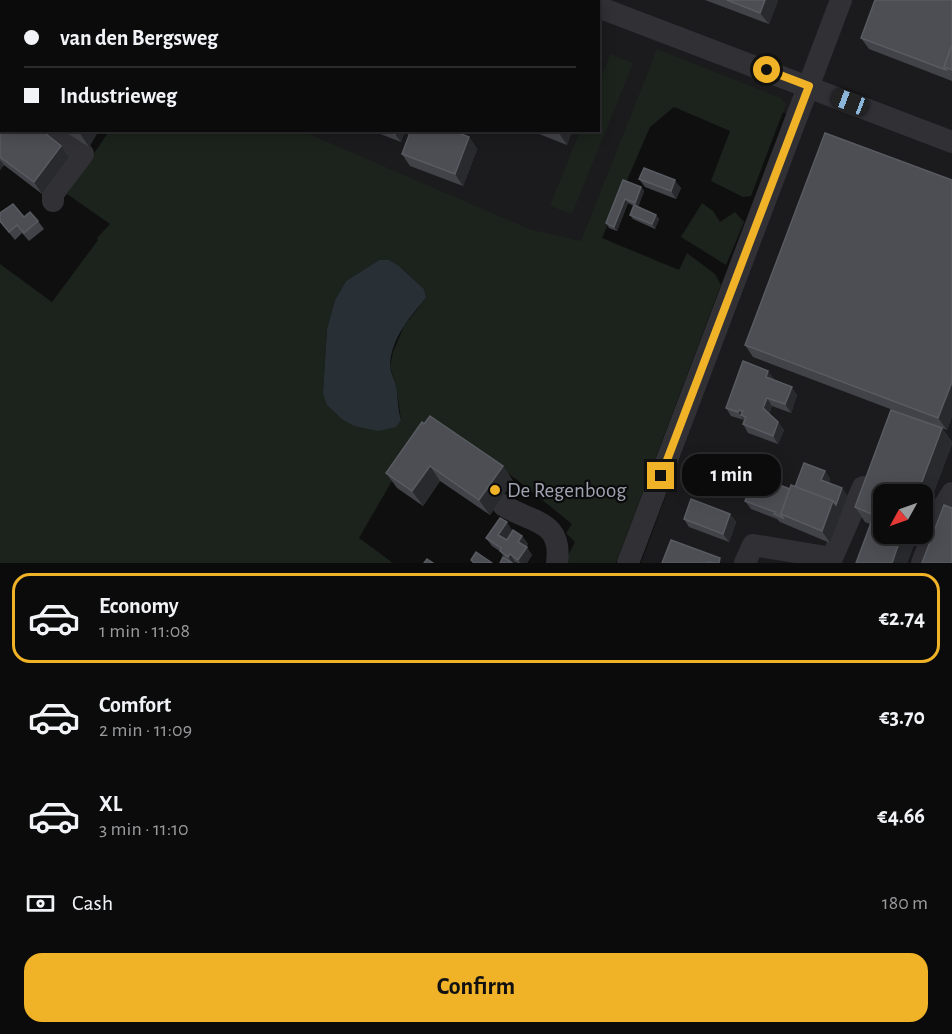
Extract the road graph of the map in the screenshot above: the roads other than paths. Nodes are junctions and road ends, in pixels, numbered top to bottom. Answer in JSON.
{"nodes":[{"id":1,"x":841,"y":0,"type":"edge"},
{"id":2,"x":600,"y":8,"type":"edge"},
{"id":3,"x":809,"y":86,"type":"junction"},
{"id":4,"x":50,"y":132,"type":"edge"},
{"id":5,"x":952,"y":141,"type":"edge"},
{"id":6,"x":53,"y":201,"type":"dead end"},
{"id":7,"x":863,"y":487,"type":"edge"},
{"id":8,"x":952,"y":493,"type":"edge"},
{"id":9,"x":503,"y":505,"type":"dead end"},
{"id":10,"x":557,"y":563,"type":"edge"},
{"id":11,"x":628,"y":563,"type":"edge"},
{"id":12,"x":745,"y":563,"type":"edge"},
{"id":13,"x":922,"y":563,"type":"edge"}],
"edges":[{"from":1,"to":3,"type":"street"},
{"from":2,"to":3,"type":"street"},
{"from":3,"to":5,"type":"street"},
{"from":3,"to":11,"type":"street"},
{"from":4,"to":6,"type":"street"},
{"from":7,"to":12,"type":"street"},
{"from":8,"to":13,"type":"street"},
{"from":9,"to":10,"type":"street"}]}
